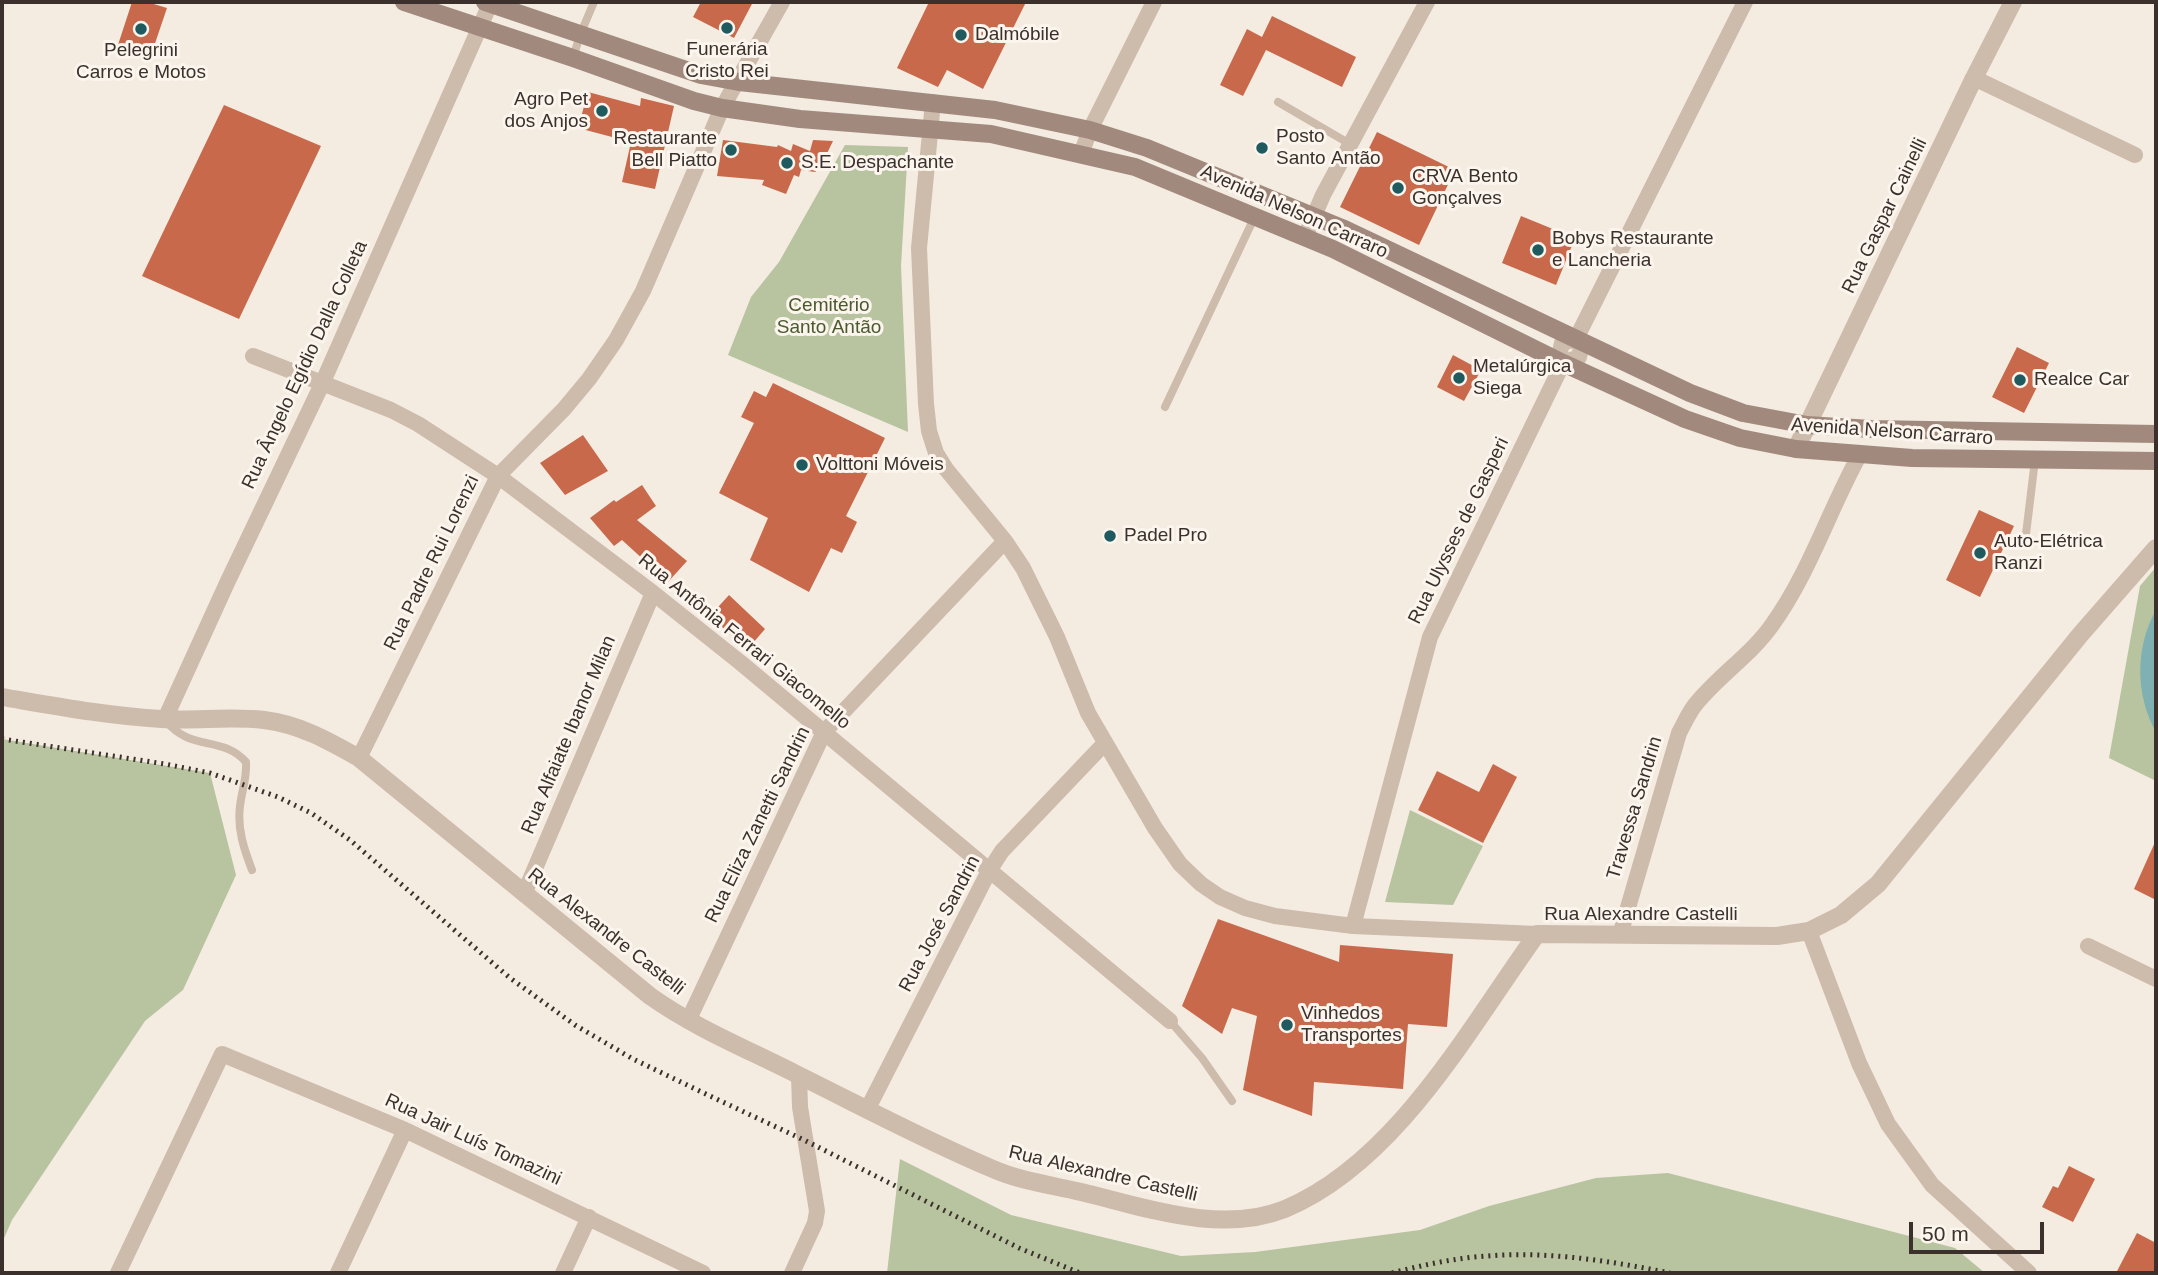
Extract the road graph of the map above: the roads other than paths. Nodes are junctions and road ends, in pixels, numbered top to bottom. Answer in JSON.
{"nodes":[{"id":1,"x":404,"y":2,"type":"edge"},
{"id":2,"x":594,"y":2,"type":"edge"},
{"id":3,"x":782,"y":2,"type":"edge"},
{"id":4,"x":1154,"y":2,"type":"edge"},
{"id":5,"x":1427,"y":2,"type":"edge"},
{"id":6,"x":1745,"y":2,"type":"edge"},
{"id":7,"x":2013,"y":2,"type":"edge"},
{"id":8,"x":487,"y":3,"type":"edge"},
{"id":9,"x":481,"y":28,"type":"junction"},
{"id":10,"x":580,"y":35,"type":"junction"},
{"id":11,"x":573,"y":58,"type":"junction"},
{"id":12,"x":1974,"y":78,"type":"junction"},
{"id":13,"x":739,"y":82,"type":"junction"},
{"id":14,"x":933,"y":102,"type":"junction"},
{"id":15,"x":1278,"y":102,"type":"dead end"},
{"id":16,"x":722,"y":108,"type":"junction"},
{"id":17,"x":995,"y":110,"type":"junction"},
{"id":18,"x":932,"y":128,"type":"junction"},
{"id":19,"x":1090,"y":130,"type":"junction"},
{"id":20,"x":991,"y":134,"type":"junction"},
{"id":21,"x":1350,"y":144,"type":"junction"},
{"id":22,"x":1080,"y":154,"type":"junction"},
{"id":23,"x":2135,"y":155,"type":"dead end"},
{"id":24,"x":1213,"y":174,"type":"junction"},
{"id":25,"x":1207,"y":196,"type":"junction"},
{"id":26,"x":1255,"y":216,"type":"junction"},
{"id":27,"x":1314,"y":216,"type":"junction"},
{"id":28,"x":1342,"y":228,"type":"junction"},
{"id":29,"x":1305,"y":237,"type":"junction"},
{"id":30,"x":1334,"y":249,"type":"junction"},
{"id":31,"x":1576,"y":339,"type":"junction"},
{"id":32,"x":253,"y":356,"type":"dead end"},
{"id":33,"x":1563,"y":363,"type":"junction"},
{"id":34,"x":322,"y":384,"type":"junction"},
{"id":35,"x":1165,"y":407,"type":"dead end"},
{"id":36,"x":1807,"y":425,"type":"junction"},
{"id":37,"x":1871,"y":429,"type":"junction"},
{"id":38,"x":2042,"y":432,"type":"junction"},
{"id":39,"x":2156,"y":433,"type":"edge"},
{"id":40,"x":1796,"y":449,"type":"junction"},
{"id":41,"x":1860,"y":454,"type":"junction"},
{"id":42,"x":2039,"y":461,"type":"junction"},
{"id":43,"x":2156,"y":461,"type":"edge"},
{"id":44,"x":498,"y":477,"type":"junction"},
{"id":45,"x":2026,"y":534,"type":"dead end"},
{"id":46,"x":1005,"y":541,"type":"junction"},
{"id":47,"x":2156,"y":548,"type":"edge"},
{"id":48,"x":653,"y":593,"type":"junction"},
{"id":49,"x":2,"y":697,"type":"edge"},
{"id":50,"x":165,"y":719,"type":"junction"},
{"id":51,"x":824,"y":732,"type":"junction"},
{"id":52,"x":1104,"y":744,"type":"junction"},
{"id":53,"x":359,"y":758,"type":"junction"},
{"id":54,"x":252,"y":870,"type":"dead end"},
{"id":55,"x":989,"y":872,"type":"junction"},
{"id":56,"x":524,"y":894,"type":"junction"},
{"id":57,"x":1353,"y":926,"type":"junction"},
{"id":58,"x":1809,"y":931,"type":"junction"},
{"id":59,"x":1537,"y":933,"type":"junction"},
{"id":60,"x":1620,"y":935,"type":"junction"},
{"id":61,"x":2088,"y":946,"type":"dead end"},
{"id":62,"x":2156,"y":979,"type":"edge"},
{"id":63,"x":688,"y":1021,"type":"junction"},
{"id":64,"x":1170,"y":1021,"type":"joint"},
{"id":65,"x":799,"y":1075,"type":"junction"},
{"id":66,"x":1232,"y":1101,"type":"dead end"},
{"id":67,"x":867,"y":1110,"type":"junction"},
{"id":68,"x":405,"y":1130,"type":"junction"},
{"id":69,"x":589,"y":1217,"type":"junction"},
{"id":70,"x":118,"y":1273,"type":"edge"},
{"id":71,"x":338,"y":1273,"type":"edge"},
{"id":72,"x":563,"y":1273,"type":"edge"},
{"id":73,"x":703,"y":1273,"type":"edge"},
{"id":74,"x":792,"y":1273,"type":"edge"},
{"id":75,"x":2029,"y":1273,"type":"edge"}],
"edges":[{"from":1,"to":9,"type":"main road","name":"Avenida Nelson Carraro"},
{"from":2,"to":10,"type":"lane"},
{"from":3,"to":13,"type":"street","name":"Rua Padre Rui Lorenzi"},
{"from":4,"to":19,"type":"street"},
{"from":5,"to":21,"type":"street"},
{"from":6,"to":31,"type":"street","name":"Rua Ulysses de Gasperi"},
{"from":7,"to":12,"type":"street","name":"Rua Gaspar Cainelli"},
{"from":8,"to":9,"type":"street","name":"Rua Ângelo Egídio Dalla Colleta"},
{"from":8,"to":10,"type":"main road","name":"Avenida Nelson Carraro"},
{"from":9,"to":11,"type":"main road","name":"Avenida Nelson Carraro"},
{"from":9,"to":34,"type":"street","name":"Rua Ângelo Egídio Dalla Colleta"},
{"from":10,"to":11,"type":"lane"},
{"from":10,"to":13,"type":"main road","name":"Avenida Nelson Carraro"},
{"from":11,"to":16,"type":"main road","name":"Avenida Nelson Carraro"},
{"from":12,"to":23,"type":"street"},
{"from":12,"to":36,"type":"street","name":"Rua Gaspar Cainelli"},
{"from":13,"to":14,"type":"main road","name":"Avenida Nelson Carraro"},
{"from":13,"to":16,"type":"street","name":"Rua Padre Rui Lorenzi"},
{"from":14,"to":17,"type":"main road","name":"Avenida Nelson Carraro"},
{"from":14,"to":18,"type":"street"},
{"from":15,"to":21,"type":"lane"},
{"from":16,"to":18,"type":"main road","name":"Avenida Nelson Carraro"},
{"from":16,"to":44,"type":"street","name":"Rua Padre Rui Lorenzi"},
{"from":17,"to":19,"type":"main road","name":"Avenida Nelson Carraro"},
{"from":17,"to":20,"type":"main road"},
{"from":18,"to":20,"type":"main road","name":"Avenida Nelson Carraro"},
{"from":18,"to":46,"type":"street"},
{"from":19,"to":22,"type":"street"},
{"from":19,"to":24,"type":"main road","name":"Avenida Nelson Carraro"},
{"from":20,"to":22,"type":"main road","name":"Avenida Nelson Carraro"},
{"from":21,"to":27,"type":"street"},
{"from":22,"to":25,"type":"main road","name":"Avenida Nelson Carraro"},
{"from":24,"to":25,"type":"main road"},
{"from":24,"to":27,"type":"main road","name":"Avenida Nelson Carraro"},
{"from":25,"to":26,"type":"main road","name":"Avenida Nelson Carraro"},
{"from":26,"to":29,"type":"main road","name":"Avenida Nelson Carraro"},
{"from":26,"to":35,"type":"lane"},
{"from":27,"to":28,"type":"main road","name":"Avenida Nelson Carraro"},
{"from":27,"to":29,"type":"street"},
{"from":28,"to":30,"type":"main road"},
{"from":28,"to":31,"type":"main road","name":"Avenida Nelson Carraro"},
{"from":29,"to":30,"type":"main road","name":"Avenida Nelson Carraro"},
{"from":30,"to":33,"type":"main road","name":"Avenida Nelson Carraro"},
{"from":31,"to":33,"type":"street","name":"Rua Ulysses de Gasperi"},
{"from":31,"to":36,"type":"main road","name":"Avenida Nelson Carraro"},
{"from":32,"to":34,"type":"street","name":"Rua Antônia Ferrari Giacomello"},
{"from":33,"to":40,"type":"main road","name":"Avenida Nelson Carraro"},
{"from":33,"to":57,"type":"street","name":"Rua Ulysses de Gasperi"},
{"from":34,"to":44,"type":"street","name":"Rua Antônia Ferrari Giacomello"},
{"from":34,"to":50,"type":"street","name":"Rua Ângelo Egídio Dalla Colleta"},
{"from":36,"to":37,"type":"main road","name":"Avenida Nelson Carraro"},
{"from":36,"to":40,"type":"street","name":"Rua Gaspar Cainelli"},
{"from":37,"to":38,"type":"main road","name":"Avenida Nelson Carraro"},
{"from":37,"to":41,"type":"main road"},
{"from":38,"to":39,"type":"main road","name":"Avenida Nelson Carraro"},
{"from":38,"to":42,"type":"main road"},
{"from":40,"to":41,"type":"main road","name":"Avenida Nelson Carraro"},
{"from":41,"to":42,"type":"main road","name":"Avenida Nelson Carraro"},
{"from":41,"to":60,"type":"street","name":"Travessa Sandrin"},
{"from":42,"to":43,"type":"main road","name":"Avenida Nelson Carraro"},
{"from":42,"to":45,"type":"lane"},
{"from":44,"to":48,"type":"street","name":"Rua Antônia Ferrari Giacomello"},
{"from":44,"to":53,"type":"street","name":"Rua Padre Rui Lorenzi"},
{"from":46,"to":51,"type":"street","name":"Rua Eliza Zanetti Sandrin"},
{"from":46,"to":52,"type":"street"},
{"from":47,"to":58,"type":"street","name":"Rua Alexandre Castelli"},
{"from":48,"to":51,"type":"street","name":"Rua Antônia Ferrari Giacomello"},
{"from":48,"to":56,"type":"street","name":"Rua Alfaiate Ibanor Milan"},
{"from":49,"to":50,"type":"street","name":"Rua Alexandre Castelli"},
{"from":50,"to":53,"type":"street","name":"Rua Alexandre Castelli"},
{"from":50,"to":54,"type":"lane"},
{"from":51,"to":55,"type":"street","name":"Rua Antônia Ferrari Giacomello"},
{"from":51,"to":63,"type":"street","name":"Rua Eliza Zanetti Sandrin"},
{"from":52,"to":55,"type":"street","name":"Rua José Sandrin"},
{"from":52,"to":57,"type":"street"},
{"from":53,"to":56,"type":"street","name":"Rua Alexandre Castelli"},
{"from":55,"to":64,"type":"street","name":"Rua Antônia Ferrari Giacomello"},
{"from":55,"to":67,"type":"street","name":"Rua José Sandrin"},
{"from":56,"to":63,"type":"street","name":"Rua Alexandre Castelli"},
{"from":57,"to":59,"type":"street"},
{"from":58,"to":60,"type":"street","name":"Rua Alexandre Castelli"},
{"from":58,"to":75,"type":"street"},
{"from":59,"to":60,"type":"street","name":"Rua Alexandre Castelli"},
{"from":59,"to":67,"type":"street","name":"Rua Alexandre Castelli"},
{"from":61,"to":62,"type":"street"},
{"from":63,"to":65,"type":"street","name":"Rua Alexandre Castelli"},
{"from":64,"to":66,"type":"lane"},
{"from":65,"to":67,"type":"street","name":"Rua Alexandre Castelli"},
{"from":65,"to":74,"type":"street"},
{"from":68,"to":69,"type":"street","name":"Rua Jair Luís Tomazini"},
{"from":68,"to":70,"type":"street","name":"Rua Jair Luís Tomazini"},
{"from":68,"to":71,"type":"street"},
{"from":69,"to":72,"type":"street"},
{"from":69,"to":73,"type":"street","name":"Rua Jair Luís Tomazini"}]}
